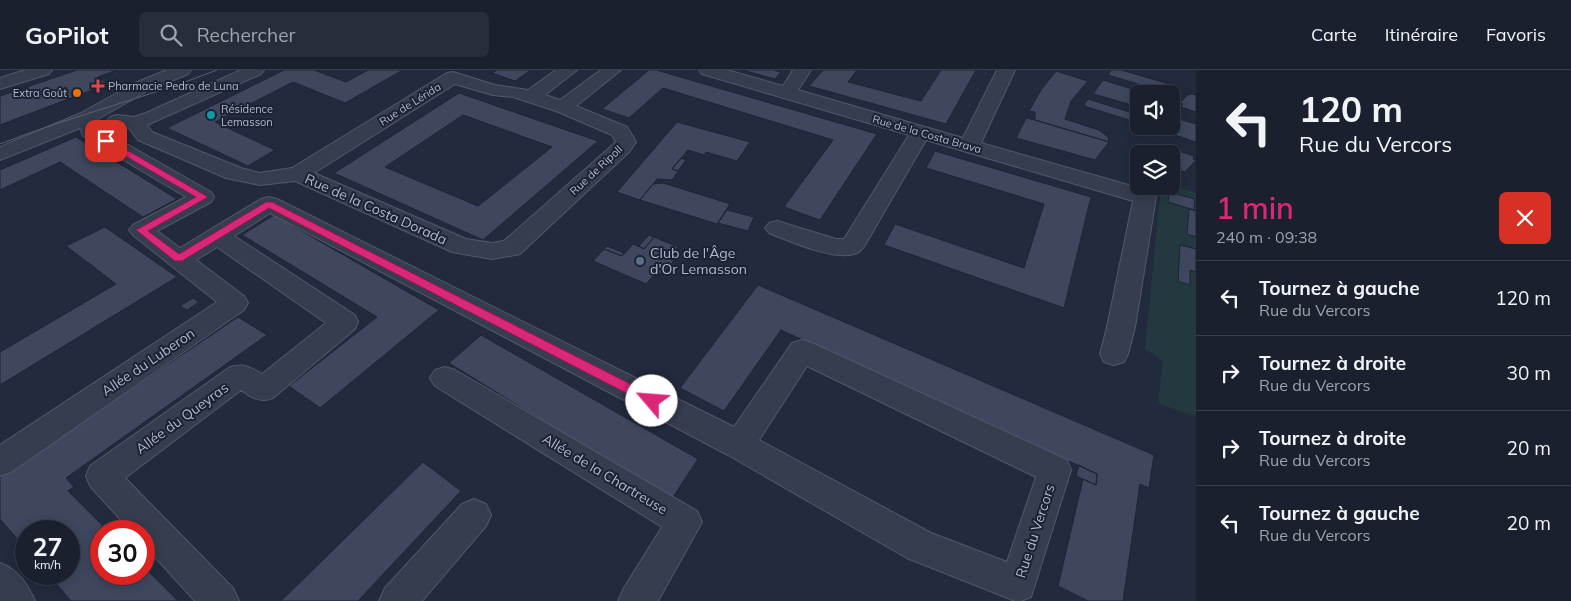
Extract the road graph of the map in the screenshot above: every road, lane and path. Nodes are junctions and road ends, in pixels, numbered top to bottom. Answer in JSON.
{"nodes":[{"id":1,"x":43,"y":70,"type":"edge"},
{"id":2,"x":182,"y":70,"type":"edge"},
{"id":3,"x":256,"y":70,"type":"edge"},
{"id":4,"x":568,"y":70,"type":"edge"},
{"id":5,"x":612,"y":70,"type":"edge"},
{"id":6,"x":708,"y":70,"type":"edge"},
{"id":7,"x":802,"y":70,"type":"edge"},
{"id":8,"x":1006,"y":70,"type":"edge"},
{"id":9,"x":458,"y":74,"type":"edge"},
{"id":10,"x":0,"y":84,"type":"edge"},
{"id":11,"x":787,"y":93,"type":"junction"},
{"id":12,"x":530,"y":97,"type":"junction"},
{"id":13,"x":563,"y":107,"type":"junction"},
{"id":14,"x":88,"y":118,"type":"junction"},
{"id":15,"x":135,"y":123,"type":"junction"},
{"id":16,"x":920,"y":132,"type":"junction"},
{"id":17,"x":969,"y":146,"type":"junction"},
{"id":18,"x":0,"y":154,"type":"edge"},
{"id":19,"x":298,"y":174,"type":"junction"},
{"id":20,"x":777,"y":228,"type":"dead end"},
{"id":21,"x":216,"y":235,"type":"junction"},
{"id":22,"x":511,"y":248,"type":"joint"},
{"id":23,"x":179,"y":259,"type":"junction"},
{"id":24,"x":1114,"y":354,"type":"dead end"},
{"id":25,"x":445,"y":378,"type":"dead end"},
{"id":26,"x":739,"y":445,"type":"junction"},
{"id":27,"x":0,"y":462,"type":"edge"},
{"id":28,"x":474,"y":515,"type":"dead end"},
{"id":29,"x":220,"y":601,"type":"edge"},
{"id":30,"x":398,"y":601,"type":"edge"},
{"id":31,"x":637,"y":601,"type":"edge"}],
"edges":[{"from":1,"to":10,"type":"street"},
{"from":2,"to":14,"type":"street"},
{"from":3,"to":15,"type":"street"},
{"from":4,"to":12,"type":"street"},
{"from":5,"to":13,"type":"street"},
{"from":6,"to":11,"type":"street","name":"Rue de la Costa Brava"},
{"from":7,"to":11,"type":"street"},
{"from":8,"to":17,"type":"street"},
{"from":9,"to":12,"type":"street","name":"Rue de Lérida"},
{"from":9,"to":19,"type":"street","name":"Rue de Lérida"},
{"from":11,"to":16,"type":"street","name":"Rue de la Costa Brava"},
{"from":12,"to":13,"type":"street","name":"Rue de Lérida"},
{"from":13,"to":22,"type":"street","name":"Rue de Ripoll"},
{"from":14,"to":15,"type":"street"},
{"from":14,"to":18,"type":"street"},
{"from":14,"to":23,"type":"street"},
{"from":15,"to":19,"type":"street","name":"Rue de la Costa Dorada"},
{"from":16,"to":17,"type":"street","name":"Rue de la Costa Brava"},
{"from":16,"to":20,"type":"street"},
{"from":17,"to":24,"type":"street","name":"Rue de la Costa Brava"},
{"from":19,"to":22,"type":"street","name":"Rue de la Costa Dorada"},
{"from":21,"to":23,"type":"street","name":"Rue du Vercors"},
{"from":21,"to":26,"type":"street","name":"Rue du Vercors"},
{"from":21,"to":29,"type":"street","name":"Allée du Queyras"},
{"from":23,"to":27,"type":"street","name":"Allée du Luberon"},
{"from":25,"to":31,"type":"street","name":"Allée de la Chartreuse"},
{"from":26,"to":26,"type":"street","name":"Rue du Vercors"},
{"from":28,"to":30,"type":"street"}]}
